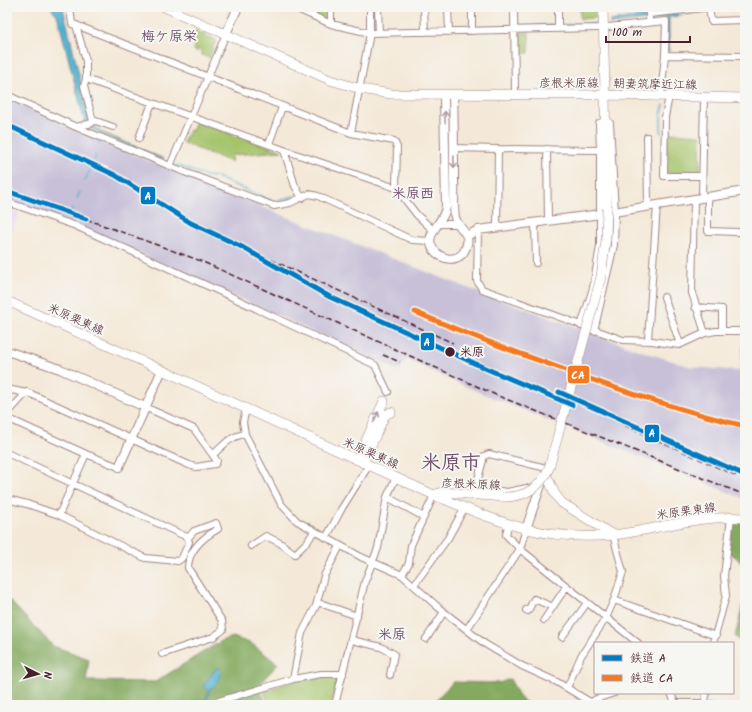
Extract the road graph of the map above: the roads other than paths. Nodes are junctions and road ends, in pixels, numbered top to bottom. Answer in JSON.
{"nodes":[{"id":1,"x":70,"y":7,"type":"edge"},
{"id":2,"x":164,"y":7,"type":"edge"},
{"id":3,"x":238,"y":7,"type":"edge"},
{"id":4,"x":293,"y":7,"type":"edge"},
{"id":5,"x":331,"y":7,"type":"edge"},
{"id":6,"x":370,"y":7,"type":"edge"},
{"id":7,"x":378,"y":7,"type":"edge"},
{"id":8,"x":424,"y":7,"type":"edge"},
{"id":9,"x":448,"y":7,"type":"edge"},
{"id":10,"x":472,"y":7,"type":"edge"},
{"id":11,"x":514,"y":7,"type":"edge"},
{"id":12,"x":558,"y":7,"type":"edge"},
{"id":13,"x":603,"y":7,"type":"edge"},
{"id":14,"x":649,"y":7,"type":"edge"},
{"id":15,"x":710,"y":9,"type":"edge"},
{"id":16,"x":649,"y":18,"type":"junction"},
{"id":17,"x":745,"y":20,"type":"edge"},
{"id":18,"x":332,"y":24,"type":"junction"},
{"id":19,"x":76,"y":25,"type":"junction"},
{"id":20,"x":558,"y":26,"type":"junction"},
{"id":21,"x":514,"y":27,"type":"junction"},
{"id":22,"x":472,"y":28,"type":"junction"},
{"id":23,"x":603,"y":28,"type":"junction"},
{"id":24,"x":449,"y":29,"type":"junction"},
{"id":25,"x":379,"y":30,"type":"junction"},
{"id":26,"x":425,"y":30,"type":"junction"},
{"id":27,"x":226,"y":34,"type":"junction"},
{"id":28,"x":370,"y":34,"type":"junction"},
{"id":29,"x":665,"y":55,"type":"junction"},
{"id":30,"x":745,"y":56,"type":"edge"},
{"id":31,"x":207,"y":76,"type":"junction"},
{"id":32,"x":86,"y":79,"type":"junction"},
{"id":33,"x":360,"y":89,"type":"junction"},
{"id":34,"x":7,"y":95,"type":"edge"},
{"id":35,"x":449,"y":95,"type":"junction"},
{"id":36,"x":515,"y":95,"type":"junction"},
{"id":37,"x":605,"y":95,"type":"junction"},
{"id":38,"x":665,"y":96,"type":"junction"},
{"id":39,"x":704,"y":97,"type":"junction"},
{"id":40,"x":745,"y":98,"type":"edge"},
{"id":41,"x":152,"y":103,"type":"junction"},
{"id":42,"x":282,"y":107,"type":"junction"},
{"id":43,"x":190,"y":116,"type":"junction"},
{"id":44,"x":92,"y":121,"type":"junction"},
{"id":45,"x":606,"y":121,"type":"junction"},
{"id":46,"x":76,"y":127,"type":"junction"},
{"id":47,"x":114,"y":127,"type":"dead end"},
{"id":48,"x":351,"y":133,"type":"junction"},
{"id":49,"x":647,"y":137,"type":"dead end"},
{"id":50,"x":139,"y":138,"type":"dead end"},
{"id":51,"x":269,"y":144,"type":"junction"},
{"id":52,"x":454,"y":148,"type":"junction"},
{"id":53,"x":498,"y":148,"type":"junction"},
{"id":54,"x":547,"y":149,"type":"junction"},
{"id":55,"x":284,"y":150,"type":"junction"},
{"id":56,"x":600,"y":150,"type":"junction"},
{"id":57,"x":170,"y":166,"type":"junction"},
{"id":58,"x":702,"y":176,"type":"junction"},
{"id":59,"x":396,"y":188,"type":"junction"},
{"id":60,"x":745,"y":190,"type":"edge"},
{"id":61,"x":302,"y":198,"type":"junction"},
{"id":62,"x":702,"y":198,"type":"junction"},
{"id":63,"x":7,"y":202,"type":"edge"},
{"id":64,"x":657,"y":205,"type":"junction"},
{"id":65,"x":648,"y":206,"type":"junction"},
{"id":66,"x":607,"y":211,"type":"junction"},
{"id":67,"x":548,"y":221,"type":"junction"},
{"id":68,"x":535,"y":223,"type":"junction"},
{"id":69,"x":440,"y":224,"type":"junction"},
{"id":70,"x":458,"y":224,"type":"junction"},
{"id":71,"x":497,"y":228,"type":"junction"},
{"id":72,"x":433,"y":230,"type":"junction"},
{"id":73,"x":478,"y":230,"type":"junction"},
{"id":74,"x":738,"y":232,"type":"dead end"},
{"id":75,"x":466,"y":236,"type":"junction"},
{"id":76,"x":430,"y":241,"type":"junction"},
{"id":77,"x":536,"y":263,"type":"dead end"},
{"id":78,"x":664,"y":297,"type":"dead end"},
{"id":79,"x":7,"y":301,"type":"edge"},
{"id":80,"x":696,"y":307,"type":"junction"},
{"id":81,"x":581,"y":326,"type":"junction"},
{"id":82,"x":594,"y":331,"type":"junction"},
{"id":83,"x":722,"y":331,"type":"junction"},
{"id":84,"x":745,"y":331,"type":"edge"},
{"id":85,"x":705,"y":334,"type":"junction"},
{"id":86,"x":648,"y":340,"type":"junction"},
{"id":87,"x":680,"y":344,"type":"junction"},
{"id":88,"x":7,"y":351,"type":"edge"},
{"id":89,"x":162,"y":370,"type":"junction"},
{"id":90,"x":7,"y":389,"type":"edge"},
{"id":91,"x":27,"y":392,"type":"junction"},
{"id":92,"x":386,"y":397,"type":"joint"},
{"id":93,"x":147,"y":408,"type":"junction"},
{"id":94,"x":246,"y":409,"type":"junction"},
{"id":95,"x":391,"y":412,"type":"dead end"},
{"id":96,"x":7,"y":414,"type":"edge"},
{"id":97,"x":7,"y":418,"type":"edge"},
{"id":98,"x":245,"y":434,"type":"junction"},
{"id":99,"x":556,"y":438,"type":"dead end"},
{"id":100,"x":132,"y":439,"type":"junction"},
{"id":101,"x":7,"y":453,"type":"edge"},
{"id":102,"x":86,"y":454,"type":"junction"},
{"id":103,"x":213,"y":455,"type":"junction"},
{"id":104,"x":363,"y":463,"type":"junction"},
{"id":105,"x":119,"y":467,"type":"joint"},
{"id":106,"x":545,"y":474,"type":"junction"},
{"id":107,"x":396,"y":477,"type":"junction"},
{"id":108,"x":74,"y":483,"type":"junction"},
{"id":109,"x":434,"y":495,"type":"junction"},
{"id":110,"x":387,"y":497,"type":"junction"},
{"id":111,"x":7,"y":499,"type":"edge"},
{"id":112,"x":465,"y":507,"type":"junction"},
{"id":113,"x":59,"y":515,"type":"junction"},
{"id":114,"x":424,"y":517,"type":"junction"},
{"id":115,"x":731,"y":517,"type":"junction"},
{"id":116,"x":745,"y":518,"type":"edge"},
{"id":117,"x":508,"y":525,"type":"junction"},
{"id":118,"x":526,"y":530,"type":"junction"},
{"id":119,"x":314,"y":531,"type":"junction"},
{"id":120,"x":613,"y":535,"type":"junction"},
{"id":121,"x":188,"y":538,"type":"junction"},
{"id":122,"x":326,"y":538,"type":"junction"},
{"id":123,"x":251,"y":546,"type":"dead end"},
{"id":124,"x":340,"y":546,"type":"junction"},
{"id":125,"x":520,"y":549,"type":"junction"},
{"id":126,"x":373,"y":561,"type":"junction"},
{"id":127,"x":402,"y":575,"type":"junction"},
{"id":128,"x":414,"y":585,"type":"junction"},
{"id":129,"x":566,"y":587,"type":"junction"},
{"id":130,"x":614,"y":600,"type":"junction"},
{"id":131,"x":317,"y":602,"type":"junction"},
{"id":132,"x":587,"y":602,"type":"junction"},
{"id":133,"x":553,"y":607,"type":"junction"},
{"id":134,"x":526,"y":610,"type":"dead end"},
{"id":135,"x":444,"y":612,"type":"junction"},
{"id":136,"x":357,"y":616,"type":"junction"},
{"id":137,"x":606,"y":618,"type":"junction"},
{"id":138,"x":544,"y":620,"type":"dead end"},
{"id":139,"x":467,"y":629,"type":"junction"},
{"id":140,"x":716,"y":636,"type":"junction"},
{"id":141,"x":562,"y":637,"type":"dead end"},
{"id":142,"x":426,"y":639,"type":"dead end"},
{"id":143,"x":352,"y":640,"type":"junction"},
{"id":144,"x":637,"y":642,"type":"edge"},
{"id":145,"x":714,"y":642,"type":"edge"},
{"id":146,"x":162,"y":654,"type":"dead end"},
{"id":147,"x":343,"y":674,"type":"junction"},
{"id":148,"x":390,"y":675,"type":"dead end"},
{"id":149,"x":293,"y":679,"type":"junction"},
{"id":150,"x":567,"y":688,"type":"junction"},
{"id":151,"x":611,"y":694,"type":"edge"},
{"id":152,"x":671,"y":694,"type":"edge"},
{"id":153,"x":706,"y":694,"type":"edge"},
{"id":154,"x":219,"y":701,"type":"dead end"},
{"id":155,"x":705,"y":703,"type":"junction"},
{"id":156,"x":593,"y":704,"type":"edge"},
{"id":157,"x":335,"y":705,"type":"edge"},
{"id":158,"x":716,"y":705,"type":"edge"}],
"edges":[{"from":1,"to":19,"type":"street"},
{"from":2,"to":27,"type":"main road","name":"彦根米原線"},
{"from":3,"to":27,"type":"street"},
{"from":4,"to":18,"type":"street"},
{"from":5,"to":18,"type":"street"},
{"from":6,"to":28,"type":"street"},
{"from":7,"to":25,"type":"street"},
{"from":8,"to":26,"type":"street"},
{"from":9,"to":24,"type":"street"},
{"from":10,"to":22,"type":"street"},
{"from":11,"to":21,"type":"street"},
{"from":12,"to":20,"type":"street"},
{"from":13,"to":23,"type":"main road","name":"朝妻筑摩近江線"},
{"from":14,"to":16,"type":"street"},
{"from":15,"to":16,"type":"street"},
{"from":15,"to":17,"type":"street"},
{"from":16,"to":23,"type":"street"},
{"from":16,"to":29,"type":"street"},
{"from":18,"to":28,"type":"street"},
{"from":19,"to":31,"type":"street"},
{"from":19,"to":32,"type":"street"},
{"from":20,"to":21,"type":"street"},
{"from":20,"to":23,"type":"street"},
{"from":21,"to":22,"type":"street"},
{"from":21,"to":36,"type":"street"},
{"from":22,"to":24,"type":"street"},
{"from":23,"to":37,"type":"main road","name":"朝妻筑摩近江線"},
{"from":24,"to":26,"type":"street"},
{"from":25,"to":26,"type":"street"},
{"from":25,"to":28,"type":"street"},
{"from":27,"to":31,"type":"street"},
{"from":27,"to":33,"type":"main road","name":"彦根米原線"},
{"from":28,"to":33,"type":"street"},
{"from":29,"to":30,"type":"street"},
{"from":29,"to":38,"type":"street"},
{"from":31,"to":42,"type":"street"},
{"from":31,"to":43,"type":"street"},
{"from":32,"to":41,"type":"street"},
{"from":32,"to":44,"type":"street"},
{"from":33,"to":35,"type":"main road","name":"彦根米原線"},
{"from":33,"to":48,"type":"street"},
{"from":34,"to":46,"type":"street"},
{"from":35,"to":36,"type":"main road","name":"彦根米原線"},
{"from":35,"to":52,"type":"street"},
{"from":69,"to":35,"type":"street","one_way":true},
{"from":36,"to":37,"type":"main road","name":"彦根米原線"},
{"from":37,"to":38,"type":"main road","name":"朝妻筑摩近江線"},
{"from":37,"to":45,"type":"main road","name":"彦根米原線"},
{"from":38,"to":39,"type":"main road","name":"朝妻筑摩近江線"},
{"from":38,"to":58,"type":"street"},
{"from":39,"to":40,"type":"main road","name":"朝妻筑摩近江線"},
{"from":39,"to":58,"type":"street"},
{"from":41,"to":43,"type":"street"},
{"from":41,"to":50,"type":"street"},
{"from":42,"to":48,"type":"street"},
{"from":42,"to":51,"type":"street"},
{"from":43,"to":51,"type":"street"},
{"from":43,"to":57,"type":"street"},
{"from":44,"to":46,"type":"street"},
{"from":44,"to":47,"type":"street"},
{"from":45,"to":56,"type":"street"},
{"from":45,"to":66,"type":"main road","name":"彦根米原線"},
{"from":46,"to":57,"type":"street"},
{"from":48,"to":59,"type":"street"},
{"from":49,"to":65,"type":"street"},
{"from":51,"to":55,"type":"street"},
{"from":52,"to":53,"type":"street"},
{"from":52,"to":70,"type":"street","one_way":true},
{"from":53,"to":54,"type":"street"},
{"from":53,"to":71,"type":"street"},
{"from":54,"to":56,"type":"street"},
{"from":54,"to":67,"type":"street"},
{"from":55,"to":59,"type":"street"},
{"from":55,"to":61,"type":"street"},
{"from":56,"to":66,"type":"street"},
{"from":57,"to":61,"type":"street"},
{"from":58,"to":62,"type":"street"},
{"from":59,"to":72,"type":"street"},
{"from":60,"to":62,"type":"street"},
{"from":61,"to":76,"type":"street"},
{"from":62,"to":64,"type":"street"},
{"from":62,"to":74,"type":"street"},
{"from":62,"to":80,"type":"street"},
{"from":63,"to":92,"type":"street"},
{"from":64,"to":65,"type":"street"},
{"from":64,"to":86,"type":"street"},
{"from":65,"to":66,"type":"street"},
{"from":66,"to":67,"type":"street"},
{"from":66,"to":81,"type":"street"},
{"from":66,"to":82,"type":"street"},
{"from":66,"to":106,"type":"main road","name":"彦根米原線","bridge":true},
{"from":67,"to":68,"type":"street"},
{"from":68,"to":71,"type":"street"},
{"from":68,"to":77,"type":"street"},
{"from":69,"to":70,"type":"street"},
{"from":69,"to":72,"type":"street"},
{"from":70,"to":75,"type":"street"},
{"from":71,"to":73,"type":"street"},
{"from":72,"to":76,"type":"street"},
{"from":73,"to":75,"type":"street"},
{"from":73,"to":81,"type":"street"},
{"from":75,"to":76,"type":"street"},
{"from":78,"to":87,"type":"street"},
{"from":79,"to":89,"type":"main road","name":"米原栗東線"},
{"from":80,"to":83,"type":"street"},
{"from":80,"to":85,"type":"street"},
{"from":81,"to":82,"type":"street"},
{"from":82,"to":86,"type":"street"},
{"from":83,"to":84,"type":"street"},
{"from":83,"to":85,"type":"street"},
{"from":85,"to":87,"type":"street"},
{"from":86,"to":87,"type":"street"},
{"from":88,"to":93,"type":"street"},
{"from":89,"to":93,"type":"street"},
{"from":89,"to":94,"type":"main road","name":"米原栗東線"},
{"from":90,"to":91,"type":"street"},
{"from":91,"to":96,"type":"street"},
{"from":91,"to":100,"type":"street"},
{"from":104,"to":92,"type":"main road","one_way":true},
{"from":93,"to":100,"type":"street"},
{"from":93,"to":103,"type":"street"},
{"from":94,"to":98,"type":"street"},
{"from":94,"to":104,"type":"main road","name":"米原栗東線"},
{"from":95,"to":104,"type":"main road"},
{"from":97,"to":102,"type":"street"},
{"from":98,"to":103,"type":"street"},
{"from":98,"to":119,"type":"street"},
{"from":99,"to":106,"type":"street"},
{"from":100,"to":103,"type":"street"},
{"from":100,"to":105,"type":"street"},
{"from":101,"to":108,"type":"street"},
{"from":102,"to":105,"type":"street"},
{"from":102,"to":108,"type":"street"},
{"from":104,"to":107,"type":"main road","name":"米原栗東線"},
{"from":104,"to":122,"type":"street"},
{"from":106,"to":106,"type":"street"},
{"from":106,"to":109,"type":"main road","name":"彦根米原線","bridge":true},
{"from":106,"to":118,"type":"street"},
{"from":106,"to":120,"type":"main road"},
{"from":107,"to":109,"type":"main road","name":"米原栗東線"},
{"from":107,"to":110,"type":"street"},
{"from":108,"to":113,"type":"street"},
{"from":108,"to":121,"type":"street"},
{"from":109,"to":112,"type":"main road","name":"米原栗東線"},
{"from":109,"to":114,"type":"street"},
{"from":110,"to":114,"type":"street"},
{"from":110,"to":126,"type":"street"},
{"from":111,"to":113,"type":"street"},
{"from":112,"to":117,"type":"main road","name":"米原栗東線"},
{"from":112,"to":128,"type":"street"},
{"from":113,"to":121,"type":"street"},
{"from":114,"to":127,"type":"street"},
{"from":115,"to":116,"type":"main road","name":"米原栗東線"},
{"from":115,"to":120,"type":"main road","name":"米原栗東線"},
{"from":115,"to":140,"type":"street"},
{"from":117,"to":118,"type":"main road","name":"米原栗東線"},
{"from":117,"to":125,"type":"street"},
{"from":118,"to":120,"type":"main road","name":"米原栗東線"},
{"from":118,"to":125,"type":"street"},
{"from":119,"to":122,"type":"street"},
{"from":119,"to":123,"type":"street"},
{"from":120,"to":130,"type":"street"},
{"from":121,"to":146,"type":"street"},
{"from":122,"to":124,"type":"street"},
{"from":124,"to":126,"type":"street"},
{"from":124,"to":131,"type":"street"},
{"from":125,"to":129,"type":"street"},
{"from":125,"to":139,"type":"street"},
{"from":126,"to":127,"type":"street"},
{"from":126,"to":136,"type":"street"},
{"from":127,"to":128,"type":"street"},
{"from":128,"to":135,"type":"street"},
{"from":129,"to":132,"type":"street"},
{"from":129,"to":133,"type":"street"},
{"from":130,"to":137,"type":"street"},
{"from":130,"to":140,"type":"street"},
{"from":131,"to":136,"type":"street"},
{"from":131,"to":149,"type":"street"},
{"from":132,"to":137,"type":"street"},
{"from":132,"to":141,"type":"street"},
{"from":133,"to":134,"type":"street"},
{"from":133,"to":138,"type":"street"},
{"from":135,"to":139,"type":"street"},
{"from":135,"to":142,"type":"street"},
{"from":136,"to":143,"type":"street"},
{"from":137,"to":144,"type":"street"},
{"from":137,"to":150,"type":"street"},
{"from":139,"to":150,"type":"street"},
{"from":140,"to":145,"type":"street"},
{"from":143,"to":147,"type":"street"},
{"from":143,"to":148,"type":"street"},
{"from":147,"to":149,"type":"street"},
{"from":147,"to":157,"type":"street"},
{"from":149,"to":154,"type":"street"},
{"from":150,"to":156,"type":"street"},
{"from":151,"to":156,"type":"street"},
{"from":152,"to":155,"type":"street"},
{"from":153,"to":155,"type":"street"},
{"from":155,"to":158,"type":"street"}]}
